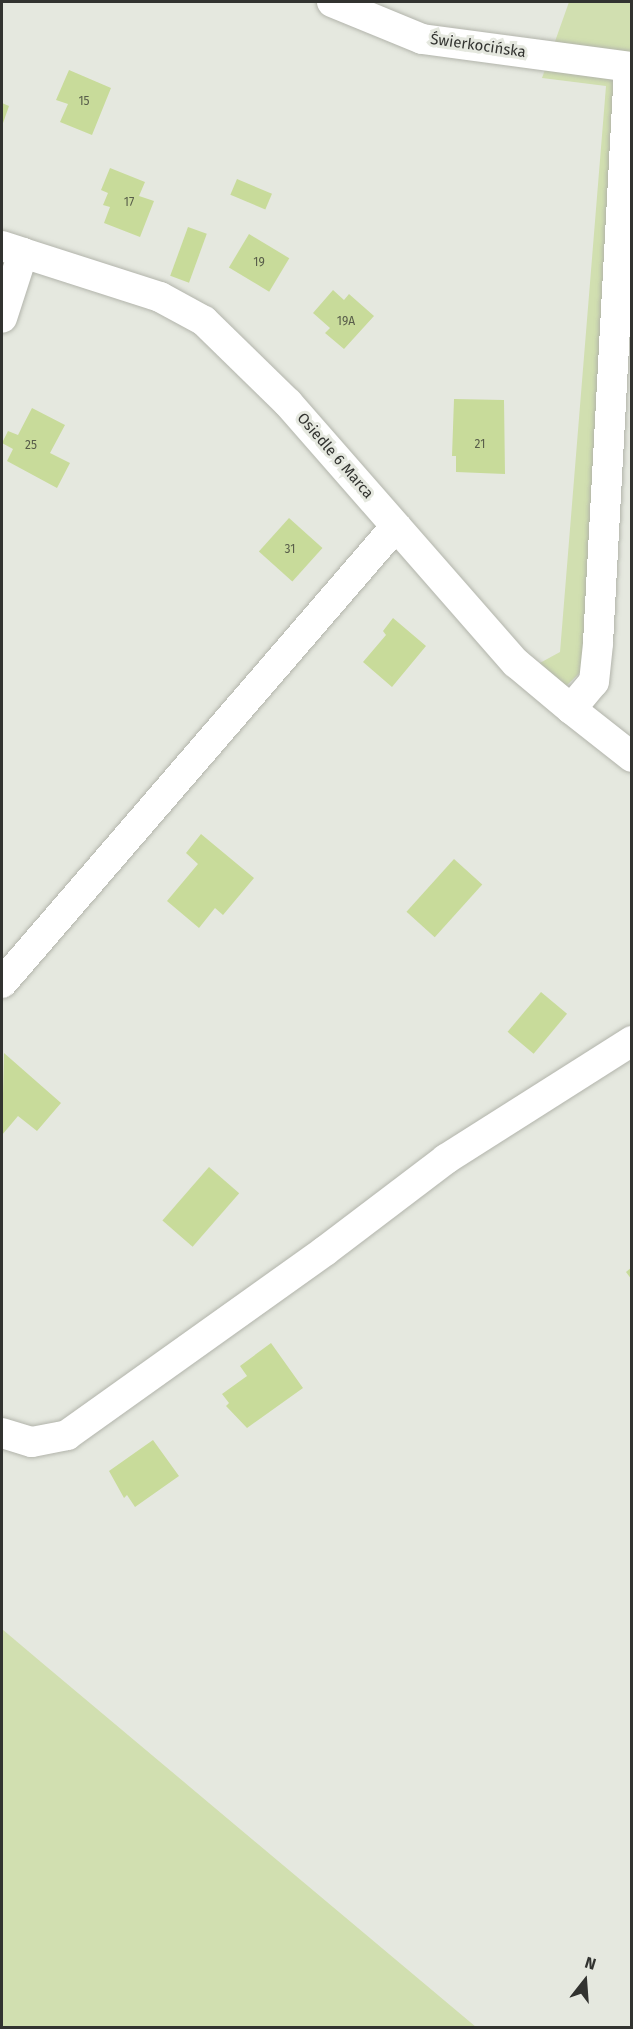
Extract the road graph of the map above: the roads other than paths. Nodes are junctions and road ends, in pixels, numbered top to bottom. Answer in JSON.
{"nodes":[{"id":1,"x":332,"y":2,"type":"edge"},
{"id":2,"x":630,"y":68,"type":"edge"},
{"id":3,"x":12,"y":250,"type":"edge"},
{"id":4,"x":2,"y":318,"type":"edge"},
{"id":5,"x":396,"y":526,"type":"junction"},
{"id":6,"x":571,"y":709,"type":"junction"},
{"id":7,"x":632,"y":757,"type":"edge"},
{"id":8,"x":2,"y":983,"type":"edge"},
{"id":9,"x":632,"y":1041,"type":"edge"},
{"id":10,"x":2,"y":1433,"type":"edge"}],
"edges":[{"from":1,"to":2,"type":"street","name":"Świerkocińska"},
{"from":2,"to":6,"type":"street"},
{"from":3,"to":4,"type":"street","name":"Osiedle 6 Marca"},
{"from":3,"to":5,"type":"street","name":"Osiedle 6 Marca"},
{"from":5,"to":6,"type":"street","name":"Osiedle 6 Marca"},
{"from":5,"to":8,"type":"street"},
{"from":6,"to":7,"type":"street","name":"Osiedle 6 Marca"},
{"from":9,"to":10,"type":"street"}]}
